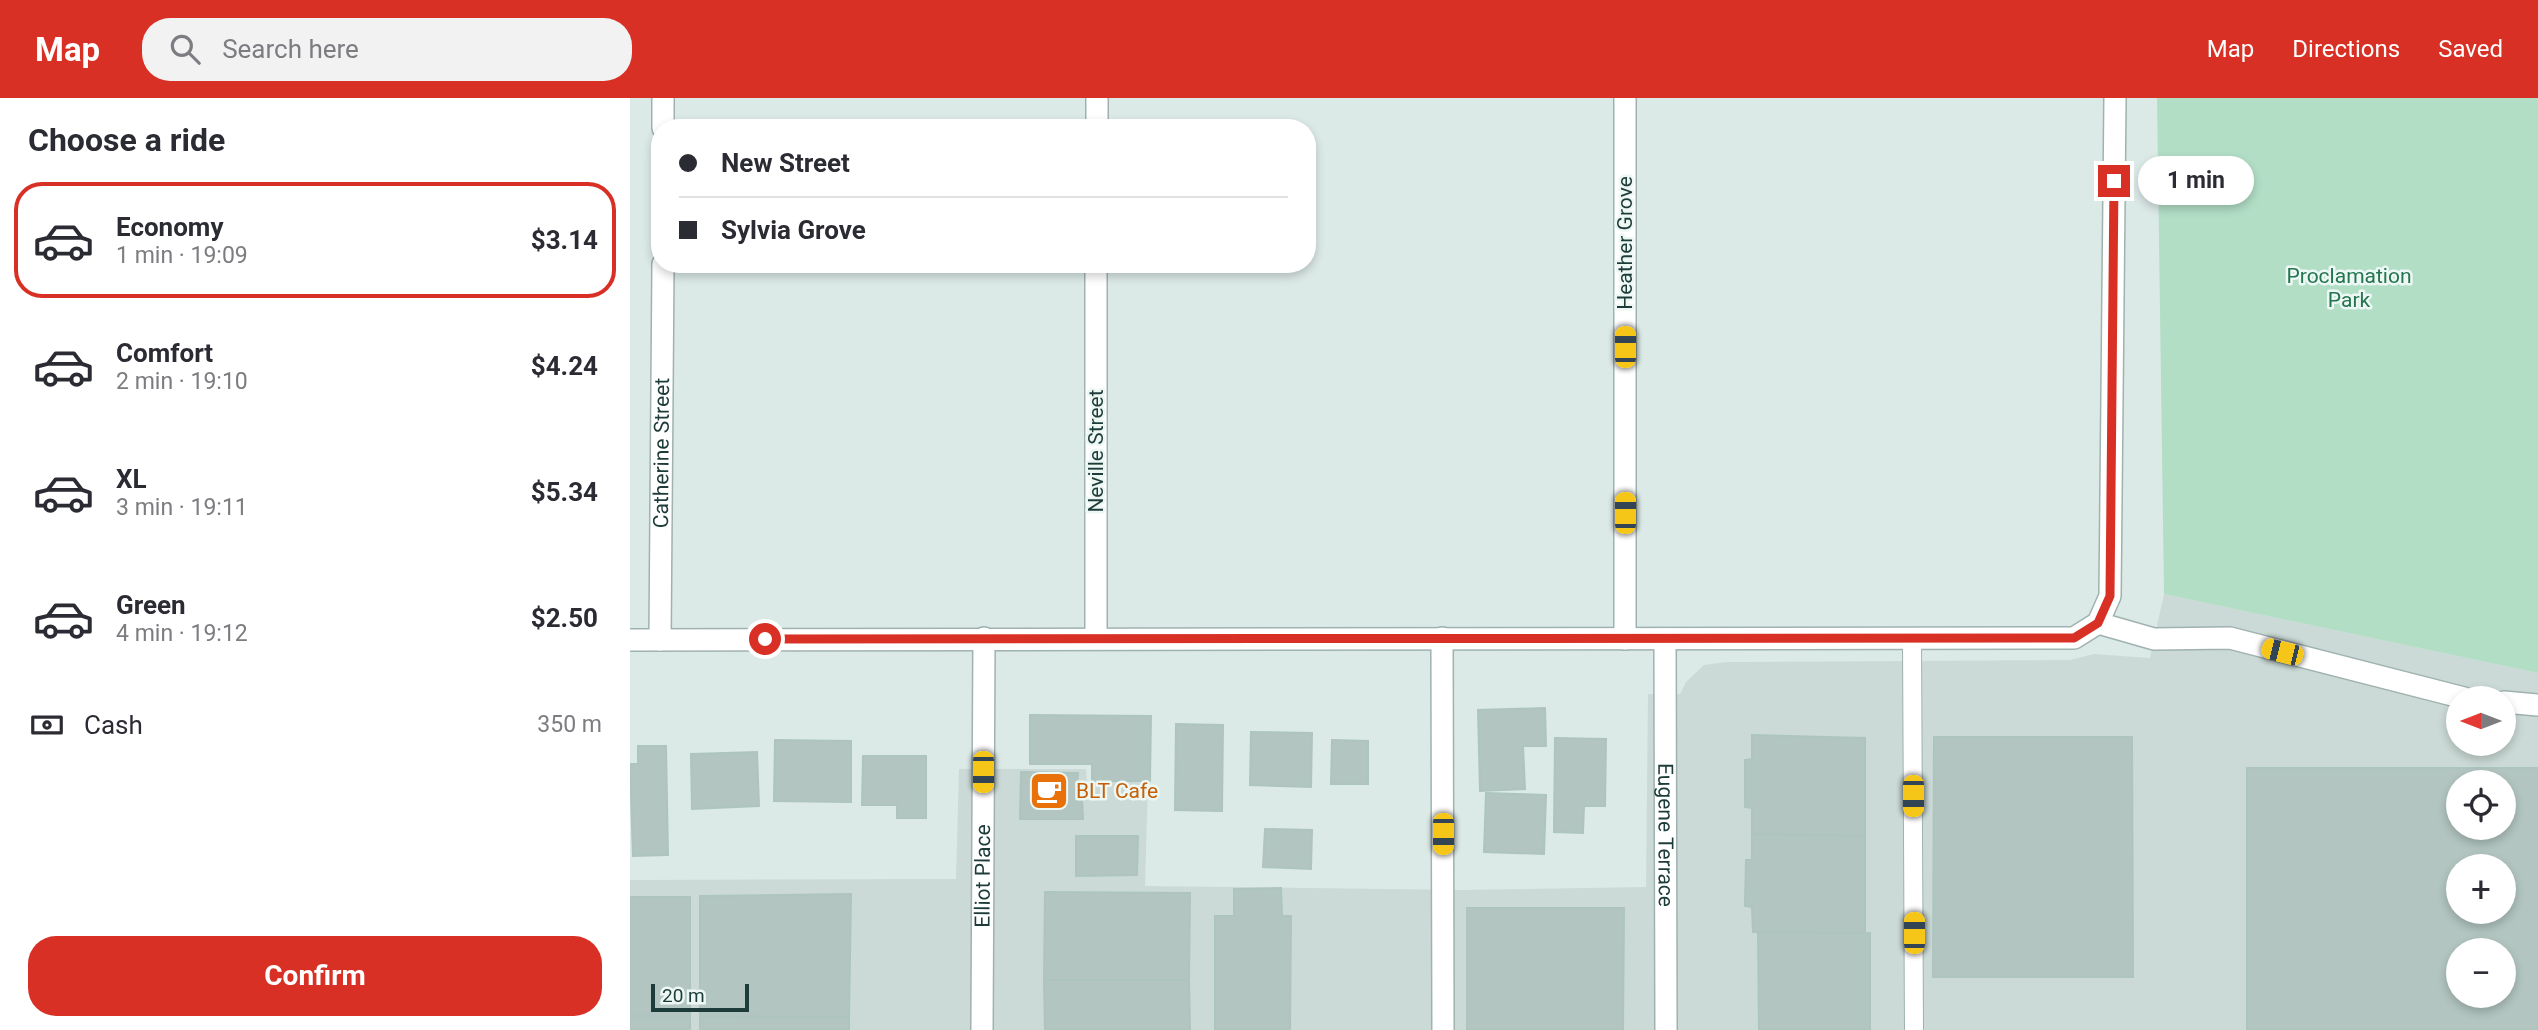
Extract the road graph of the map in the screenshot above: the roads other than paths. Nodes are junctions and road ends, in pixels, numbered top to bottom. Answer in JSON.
{"nodes":[{"id":1,"x":663,"y":98,"type":"edge"},
{"id":2,"x":1097,"y":98,"type":"edge"},
{"id":3,"x":1625,"y":98,"type":"edge"},
{"id":4,"x":2115,"y":98,"type":"edge"},
{"id":5,"x":663,"y":119,"type":"edge"},
{"id":6,"x":1097,"y":119,"type":"edge"},
{"id":7,"x":663,"y":273,"type":"edge"},
{"id":8,"x":1097,"y":273,"type":"edge"},
{"id":9,"x":2098,"y":623,"type":"junction"},
{"id":10,"x":984,"y":638,"type":"junction"},
{"id":11,"x":1096,"y":638,"type":"junction"},
{"id":12,"x":1442,"y":638,"type":"junction"},
{"id":13,"x":1625,"y":639,"type":"junction"},
{"id":14,"x":1665,"y":639,"type":"junction"},
{"id":15,"x":1912,"y":639,"type":"junction"},
{"id":16,"x":630,"y":640,"type":"edge"},
{"id":17,"x":660,"y":640,"type":"junction"},
{"id":18,"x":2446,"y":693,"type":"edge"},
{"id":19,"x":2516,"y":703,"type":"edge"},
{"id":20,"x":2538,"y":705,"type":"edge"},
{"id":21,"x":982,"y":1030,"type":"edge"},
{"id":22,"x":1443,"y":1030,"type":"edge"},
{"id":23,"x":1666,"y":1030,"type":"edge"},
{"id":24,"x":1914,"y":1030,"type":"edge"}],
"edges":[{"from":1,"to":5,"type":"street"},
{"from":2,"to":6,"type":"street"},
{"from":3,"to":13,"type":"street","name":"Heather Grove"},
{"from":4,"to":9,"type":"street"},
{"from":7,"to":17,"type":"street","name":"Catherine Street"},
{"from":8,"to":11,"type":"street","name":"Neville Street"},
{"from":9,"to":15,"type":"street"},
{"from":9,"to":18,"type":"street"},
{"from":10,"to":11,"type":"street"},
{"from":10,"to":17,"type":"street"},
{"from":10,"to":21,"type":"street","name":"Elliot Place"},
{"from":11,"to":12,"type":"street"},
{"from":12,"to":13,"type":"street"},
{"from":12,"to":22,"type":"street"},
{"from":13,"to":14,"type":"street"},
{"from":14,"to":15,"type":"street"},
{"from":14,"to":23,"type":"street","name":"Eugene Terrace"},
{"from":15,"to":24,"type":"lane"},
{"from":16,"to":17,"type":"street"},
{"from":19,"to":20,"type":"street"}]}
